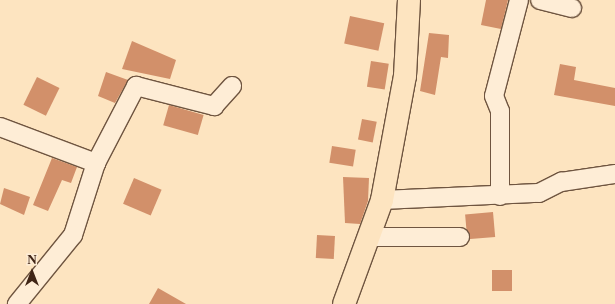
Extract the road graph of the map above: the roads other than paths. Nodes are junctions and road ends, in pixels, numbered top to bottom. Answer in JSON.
{"nodes":[{"id":1,"x":409,"y":0,"type":"edge"},
{"id":2,"x":520,"y":0,"type":"edge"},
{"id":3,"x":540,"y":0,"type":"edge"},
{"id":4,"x":572,"y":8,"type":"dead end"},
{"id":5,"x":232,"y":86,"type":"dead end"},
{"id":6,"x":0,"y":128,"type":"edge"},
{"id":7,"x":96,"y":163,"type":"junction"},
{"id":8,"x":615,"y":174,"type":"edge"},
{"id":9,"x":500,"y":196,"type":"junction"},
{"id":10,"x":382,"y":200,"type":"junction"},
{"id":11,"x":368,"y":237,"type":"junction"},
{"id":12,"x":460,"y":237,"type":"dead end"},
{"id":13,"x":17,"y":304,"type":"edge"},
{"id":14,"x":344,"y":304,"type":"edge"}],
"edges":[{"from":1,"to":10,"type":"main road"},
{"from":2,"to":9,"type":"street"},
{"from":3,"to":4,"type":"street"},
{"from":5,"to":7,"type":"street"},
{"from":6,"to":7,"type":"street"},
{"from":7,"to":13,"type":"street"},
{"from":8,"to":9,"type":"street"},
{"from":9,"to":10,"type":"street"},
{"from":10,"to":11,"type":"main road"},
{"from":11,"to":12,"type":"street"},
{"from":11,"to":14,"type":"main road"}]}
